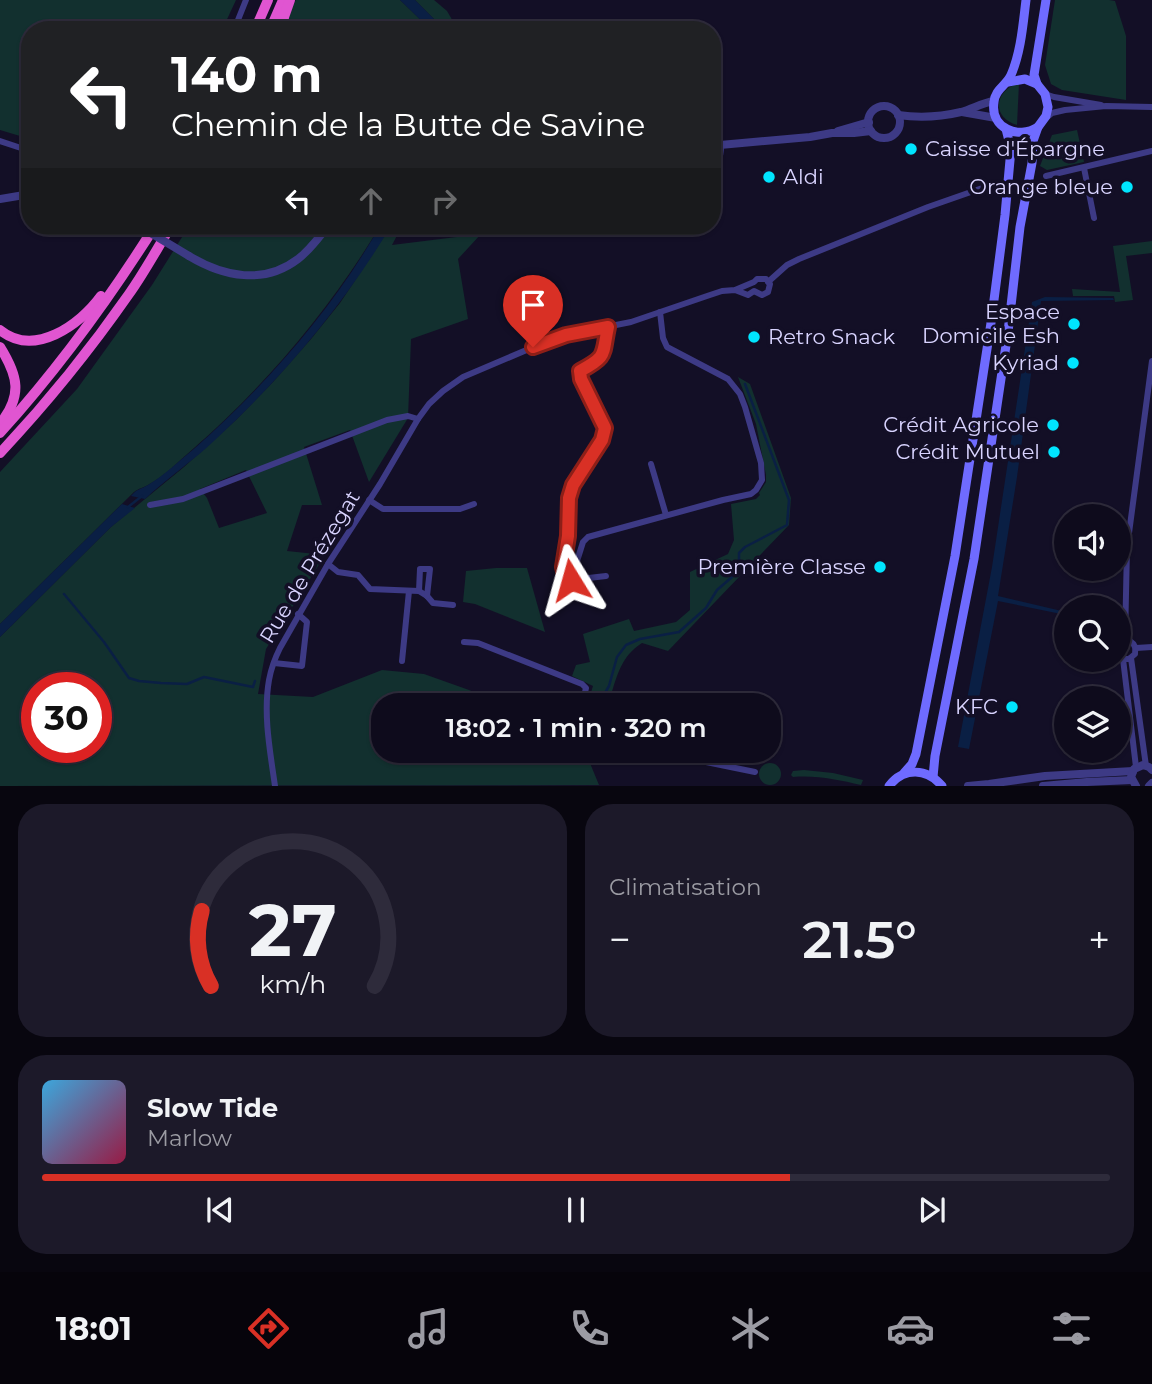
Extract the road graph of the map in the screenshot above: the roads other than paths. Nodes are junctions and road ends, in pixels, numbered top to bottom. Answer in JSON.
{"nodes":[{"id":1,"x":246,"y":0,"type":"edge"},
{"id":2,"x":268,"y":0,"type":"edge"},
{"id":3,"x":283,"y":0,"type":"edge"},
{"id":4,"x":290,"y":0,"type":"edge"},
{"id":5,"x":1026,"y":0,"type":"edge"},
{"id":6,"x":1046,"y":0,"type":"edge"},
{"id":7,"x":238,"y":21,"type":"edge"},
{"id":8,"x":259,"y":21,"type":"edge"},
{"id":9,"x":274,"y":21,"type":"edge"},
{"id":10,"x":284,"y":21,"type":"edge"},
{"id":11,"x":1008,"y":82,"type":"junction"},
{"id":12,"x":1037,"y":84,"type":"junction"},
{"id":13,"x":1045,"y":94,"type":"junction"},
{"id":14,"x":994,"y":102,"type":"junction"},
{"id":15,"x":1107,"y":106,"type":"junction"},
{"id":16,"x":1152,"y":107,"type":"edge"},
{"id":17,"x":962,"y":112,"type":"junction"},
{"id":18,"x":898,"y":115,"type":"junction"},
{"id":19,"x":919,"y":118,"type":"junction"},
{"id":20,"x":996,"y":118,"type":"junction"},
{"id":21,"x":1041,"y":124,"type":"junction"},
{"id":22,"x":870,"y":126,"type":"junction"},
{"id":23,"x":899,"y":127,"type":"junction"},
{"id":24,"x":1006,"y":129,"type":"junction"},
{"id":25,"x":0,"y":141,"type":"edge"},
{"id":26,"x":721,"y":145,"type":"edge"},
{"id":27,"x":21,"y":148,"type":"edge"},
{"id":28,"x":1152,"y":151,"type":"edge"},
{"id":29,"x":1084,"y":168,"type":"junction"},
{"id":30,"x":1046,"y":176,"type":"dead end"},
{"id":31,"x":988,"y":186,"type":"dead end"},
{"id":32,"x":21,"y":196,"type":"edge"},
{"id":33,"x":2,"y":200,"type":"edge"},
{"id":34,"x":1094,"y":218,"type":"dead end"},
{"id":35,"x":149,"y":235,"type":"edge"},
{"id":36,"x":153,"y":235,"type":"edge"},
{"id":37,"x":165,"y":235,"type":"edge"},
{"id":38,"x":320,"y":235,"type":"edge"},
{"id":39,"x":130,"y":266,"type":"junction"},
{"id":40,"x":754,"y":282,"type":"junction"},
{"id":41,"x":768,"y":282,"type":"junction"},
{"id":42,"x":735,"y":290,"type":"junction"},
{"id":43,"x":754,"y":291,"type":"junction"},
{"id":44,"x":660,"y":312,"type":"junction"},
{"id":45,"x":608,"y":327,"type":"junction"},
{"id":46,"x":0,"y":330,"type":"edge"},
{"id":47,"x":0,"y":347,"type":"edge"},
{"id":48,"x":1152,"y":361,"type":"edge"},
{"id":49,"x":418,"y":419,"type":"junction"},
{"id":50,"x":0,"y":424,"type":"edge"},
{"id":51,"x":0,"y":433,"type":"edge"},
{"id":52,"x":0,"y":453,"type":"edge"},
{"id":53,"x":651,"y":464,"type":"dead end"},
{"id":54,"x":369,"y":500,"type":"junction"},
{"id":55,"x":474,"y":504,"type":"dead end"},
{"id":56,"x":150,"y":505,"type":"dead end"},
{"id":57,"x":666,"y":515,"type":"junction"},
{"id":58,"x":328,"y":564,"type":"junction"},
{"id":59,"x":606,"y":576,"type":"dead end"},
{"id":60,"x":571,"y":580,"type":"junction"},
{"id":61,"x":409,"y":591,"type":"junction"},
{"id":62,"x":419,"y":591,"type":"junction"},
{"id":63,"x":1124,"y":595,"type":"edge"},
{"id":64,"x":427,"y":596,"type":"junction"},
{"id":65,"x":453,"y":605,"type":"dead end"},
{"id":66,"x":298,"y":614,"type":"junction"},
{"id":67,"x":464,"y":642,"type":"dead end"},
{"id":68,"x":1131,"y":643,"type":"edge"},
{"id":69,"x":1152,"y":647,"type":"edge"},
{"id":70,"x":1136,"y":648,"type":"junction"},
{"id":71,"x":1131,"y":658,"type":"joint"},
{"id":72,"x":402,"y":661,"type":"dead end"},
{"id":73,"x":274,"y":663,"type":"junction"},
{"id":74,"x":1123,"y":672,"type":"edge"},
{"id":75,"x":585,"y":693,"type":"edge"},
{"id":76,"x":711,"y":763,"type":"edge"},
{"id":77,"x":755,"y":772,"type":"dead end"},
{"id":78,"x":904,"y":773,"type":"junction"},
{"id":79,"x":1139,"y":773,"type":"edge"},
{"id":80,"x":933,"y":777,"type":"junction"},
{"id":81,"x":275,"y":786,"type":"edge"},
{"id":82,"x":889,"y":786,"type":"edge"},
{"id":83,"x":942,"y":786,"type":"edge"},
{"id":84,"x":968,"y":786,"type":"edge"},
{"id":85,"x":1043,"y":786,"type":"edge"}],
"edges":[{"from":1,"to":7,"type":"street"},
{"from":2,"to":8,"type":"highway"},
{"from":3,"to":9,"type":"highway"},
{"from":4,"to":10,"type":"highway"},
{"from":5,"to":11,"type":"main road"},
{"from":6,"to":12,"type":"main road"},
{"from":11,"to":12,"type":"main road"},
{"from":11,"to":14,"type":"main road"},
{"from":12,"to":13,"type":"main road"},
{"from":13,"to":15,"type":"street"},
{"from":13,"to":21,"type":"main road"},
{"from":14,"to":17,"type":"street"},
{"from":14,"to":20,"type":"main road"},
{"from":15,"to":16,"type":"street"},
{"from":15,"to":21,"type":"street"},
{"from":17,"to":19,"type":"street"},
{"from":17,"to":20,"type":"street"},
{"from":18,"to":19,"type":"street"},
{"from":18,"to":22,"type":"street"},
{"from":18,"to":23,"type":"street"},
{"from":19,"to":23,"type":"street"},
{"from":20,"to":24,"type":"main road"},
{"from":21,"to":24,"type":"main road"},
{"from":21,"to":80,"type":"main road"},
{"from":22,"to":23,"type":"street"},
{"from":22,"to":26,"type":"street"},
{"from":24,"to":78,"type":"main road"},
{"from":25,"to":27,"type":"street"},
{"from":28,"to":29,"type":"street"},
{"from":29,"to":30,"type":"street"},
{"from":29,"to":34,"type":"street"},
{"from":31,"to":41,"type":"street"},
{"from":32,"to":33,"type":"street"},
{"from":35,"to":39,"type":"highway"},
{"from":36,"to":38,"type":"street","bridge":true},
{"from":37,"to":52,"type":"highway"},
{"from":39,"to":46,"type":"highway"},
{"from":39,"to":51,"type":"highway"},
{"from":40,"to":41,"type":"street"},
{"from":40,"to":42,"type":"street"},
{"from":40,"to":43,"type":"street"},
{"from":41,"to":43,"type":"street"},
{"from":42,"to":43,"type":"street"},
{"from":42,"to":44,"type":"street","name":"Rue de Prézegat"},
{"from":44,"to":45,"type":"street","name":"Rue de Prézegat"},
{"from":44,"to":57,"type":"street"},
{"from":45,"to":49,"type":"street","name":"Rue de Prézegat"},
{"from":45,"to":60,"type":"street"},
{"from":47,"to":50,"type":"highway"},
{"from":48,"to":63,"type":"street"},
{"from":49,"to":54,"type":"street","name":"Rue de Prézegat"},
{"from":49,"to":56,"type":"street"},
{"from":53,"to":57,"type":"street"},
{"from":54,"to":55,"type":"street"},
{"from":54,"to":58,"type":"street","name":"Rue de Prézegat"},
{"from":57,"to":60,"type":"street"},
{"from":58,"to":61,"type":"street"},
{"from":58,"to":66,"type":"street","name":"Rue de Prézegat"},
{"from":59,"to":60,"type":"street"},
{"from":61,"to":62,"type":"street"},
{"from":61,"to":72,"type":"street"},
{"from":62,"to":64,"type":"street"},
{"from":62,"to":64,"type":"street"},
{"from":64,"to":65,"type":"street"},
{"from":66,"to":73,"type":"street","name":"Rue de Prézegat"},
{"from":66,"to":73,"type":"street"},
{"from":67,"to":75,"type":"street"},
{"from":68,"to":70,"type":"street"},
{"from":69,"to":70,"type":"street"},
{"from":70,"to":71,"type":"street"},
{"from":71,"to":79,"type":"street"},
{"from":73,"to":81,"type":"street","name":"Rue de Prézegat"},
{"from":74,"to":79,"type":"street"},
{"from":76,"to":77,"type":"street"},
{"from":78,"to":80,"type":"main road"},
{"from":78,"to":82,"type":"main road"},
{"from":79,"to":84,"type":"street"},
{"from":79,"to":85,"type":"street"},
{"from":80,"to":83,"type":"main road"}]}
